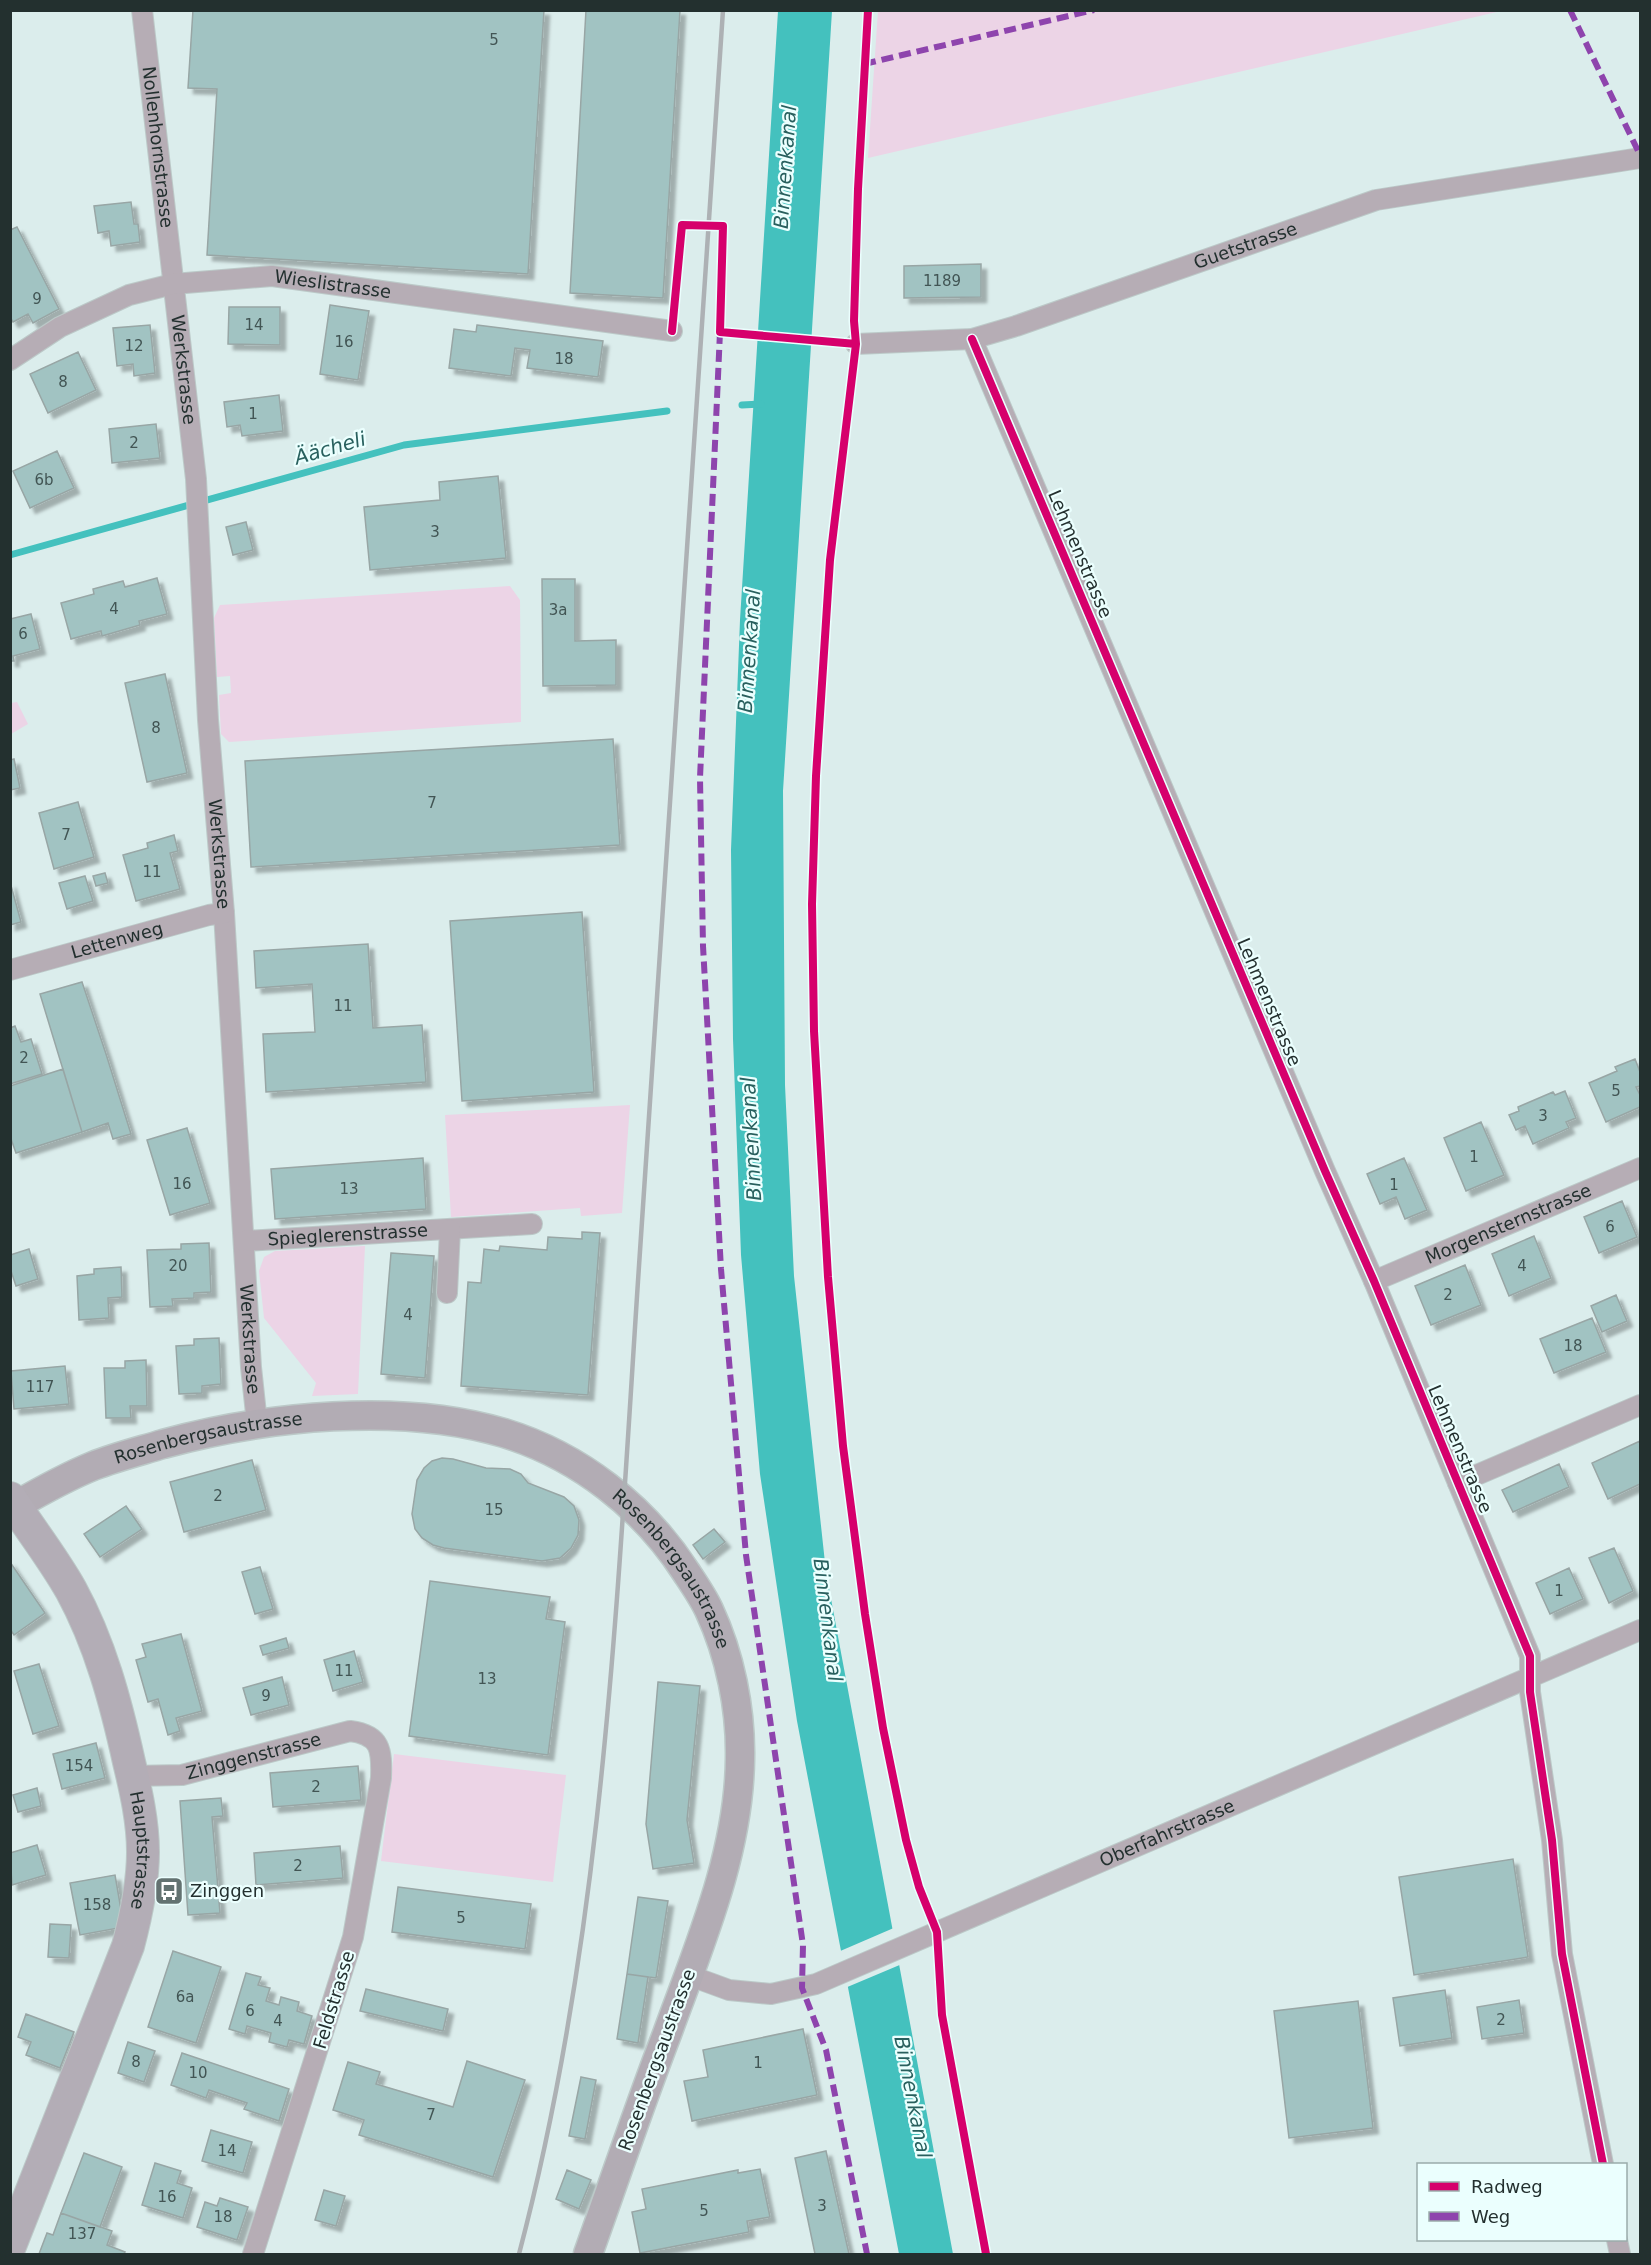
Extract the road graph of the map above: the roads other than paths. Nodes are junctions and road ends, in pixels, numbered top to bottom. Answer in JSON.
{"nodes":[{"id":1,"x":142,"y":10,"type":"edge"},
{"id":2,"x":1641,"y":158,"type":"edge"},
{"id":3,"x":173,"y":284,"type":"junction"},
{"id":4,"x":672,"y":331,"type":"dead end"},
{"id":5,"x":972,"y":339,"type":"junction"},
{"id":6,"x":856,"y":344,"type":"dead end"},
{"id":7,"x":10,"y":360,"type":"edge"},
{"id":8,"x":224,"y":914,"type":"junction"},
{"id":9,"x":10,"y":970,"type":"edge"},
{"id":10,"x":1641,"y":1168,"type":"edge"},
{"id":11,"x":532,"y":1224,"type":"dead end"},
{"id":12,"x":450,"y":1230,"type":"junction"},
{"id":13,"x":244,"y":1241,"type":"junction"},
{"id":14,"x":1374,"y":1281,"type":"junction"},
{"id":15,"x":447,"y":1293,"type":"dead end"},
{"id":16,"x":1641,"y":1404,"type":"edge"},
{"id":17,"x":257,"y":1423,"type":"junction"},
{"id":18,"x":1458,"y":1483,"type":"junction"},
{"id":19,"x":13,"y":1502,"type":"edge"},
{"id":20,"x":1641,"y":1630,"type":"edge"},
{"id":21,"x":1530,"y":1677,"type":"junction"},
{"id":22,"x":375,"y":1739,"type":"joint"},
{"id":23,"x":132,"y":1776,"type":"junction"},
{"id":24,"x":688,"y":1976,"type":"junction"},
{"id":25,"x":1603,"y":2163,"type":"edge"},
{"id":26,"x":10,"y":2246,"type":"edge"},
{"id":27,"x":252,"y":2254,"type":"edge"},
{"id":28,"x":588,"y":2254,"type":"edge"}],
"edges":[{"from":1,"to":3,"type":"street","name":"Nollenhornstrasse"},
{"from":2,"to":5,"type":"street","name":"Guetstrasse"},
{"from":3,"to":4,"type":"street","name":"Wieslistrasse"},
{"from":3,"to":7,"type":"street","name":"Wieslistrasse"},
{"from":3,"to":8,"type":"street","name":"Werkstrasse"},
{"from":5,"to":6,"type":"street","name":"Guetstrasse"},
{"from":5,"to":14,"type":"street","name":"Lehmenstrasse"},
{"from":8,"to":9,"type":"street","name":"Lettenweg"},
{"from":8,"to":13,"type":"street","name":"Werkstrasse"},
{"from":10,"to":14,"type":"street","name":"Morgensternstrasse"},
{"from":11,"to":12,"type":"street","name":"Spieglerenstrasse"},
{"from":12,"to":13,"type":"street","name":"Spieglerenstrasse"},
{"from":12,"to":15,"type":"street","name":"Spieglerenstrasse"},
{"from":13,"to":17,"type":"street","name":"Werkstrasse"},
{"from":14,"to":18,"type":"street","name":"Lehmenstrasse"},
{"from":16,"to":18,"type":"street"},
{"from":17,"to":19,"type":"street","name":"Rosenbergsaustrasse"},
{"from":17,"to":24,"type":"street","name":"Rosenbergsaustrasse"},
{"from":18,"to":21,"type":"street","name":"Lehmenstrasse"},
{"from":19,"to":23,"type":"main road","name":"Hauptstrasse"},
{"from":20,"to":21,"type":"street","name":"Oberfahrstrasse"},
{"from":21,"to":24,"type":"street","name":"Oberfahrstrasse"},
{"from":21,"to":25,"type":"street","name":"Lehmenstrasse"},
{"from":22,"to":23,"type":"street","name":"Zinggenstrasse"},
{"from":22,"to":27,"type":"street","name":"Feldstrasse"},
{"from":23,"to":26,"type":"main road","name":"Hauptstrasse"},
{"from":24,"to":28,"type":"street","name":"Rosenbergsaustrasse"}]}
